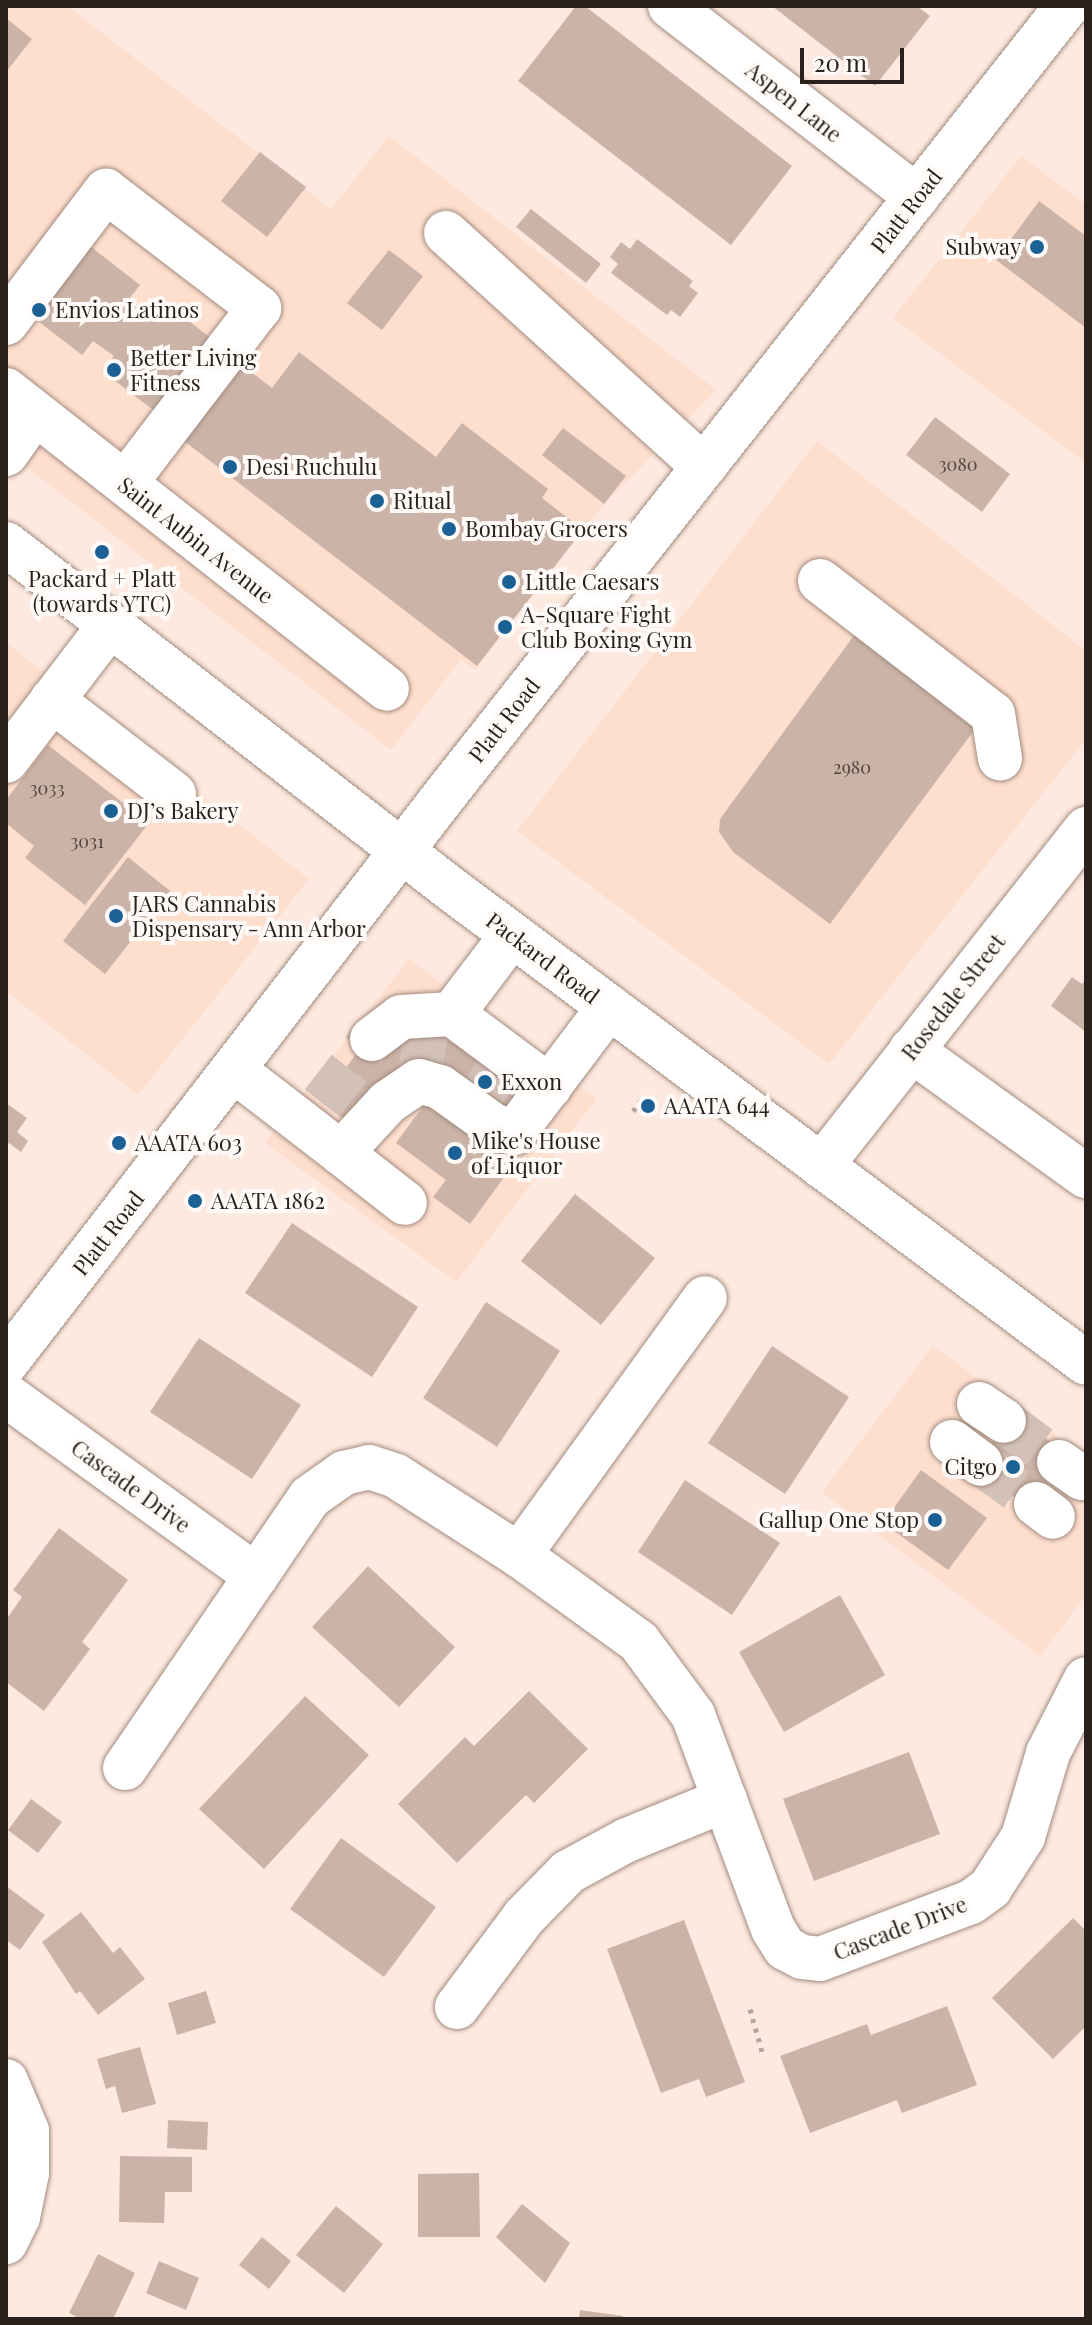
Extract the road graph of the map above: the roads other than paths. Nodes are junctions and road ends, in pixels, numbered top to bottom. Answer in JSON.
{"nodes":[{"id":1,"x":670,"y":6,"type":"edge"},
{"id":2,"x":1067,"y":6,"type":"edge"},
{"id":3,"x":917,"y":197,"type":"junction"},
{"id":4,"x":446,"y":233,"type":"dead end"},
{"id":5,"x":6,"y":323,"type":"edge"},
{"id":6,"x":21,"y":402,"type":"edge"},
{"id":7,"x":6,"y":454,"type":"edge"},
{"id":8,"x":704,"y":467,"type":"junction"},
{"id":9,"x":125,"y":483,"type":"junction"},
{"id":10,"x":6,"y":544,"type":"edge"},
{"id":11,"x":820,"y":581,"type":"dead end"},
{"id":12,"x":110,"y":625,"type":"junction"},
{"id":13,"x":387,"y":689,"type":"dead end"},
{"id":14,"x":52,"y":700,"type":"junction"},
{"id":15,"x":1000,"y":758,"type":"dead end"},
{"id":16,"x":6,"y":761,"type":"edge"},
{"id":17,"x":174,"y":794,"type":"dead end"},
{"id":18,"x":1086,"y":829,"type":"edge"},
{"id":19,"x":403,"y":852,"type":"junction"},
{"id":20,"x":512,"y":935,"type":"junction"},
{"id":21,"x":609,"y":1007,"type":"junction"},
{"id":22,"x":372,"y":1039,"type":"tunnel mouth"},
{"id":23,"x":911,"y":1050,"type":"junction"},
{"id":24,"x":416,"y":1057,"type":"junction"},
{"id":25,"x":235,"y":1071,"type":"junction"},
{"id":26,"x":489,"y":1084,"type":"junction"},
{"id":27,"x":550,"y":1087,"type":"junction"},
{"id":28,"x":341,"y":1153,"type":"junction"},
{"id":29,"x":821,"y":1166,"type":"junction"},
{"id":30,"x":1086,"y":1176,"type":"edge"},
{"id":31,"x":405,"y":1203,"type":"dead end"},
{"id":32,"x":705,"y":1298,"type":"dead end"},
{"id":33,"x":6,"y":1363,"type":"edge"},
{"id":34,"x":1086,"y":1363,"type":"edge"},
{"id":35,"x":6,"y":1395,"type":"edge"},
{"id":36,"x":519,"y":1555,"type":"junction"},
{"id":37,"x":256,"y":1576,"type":"junction"},
{"id":38,"x":1086,"y":1679,"type":"edge"},
{"id":39,"x":125,"y":1768,"type":"dead end"},
{"id":40,"x":725,"y":1800,"type":"junction"},
{"id":41,"x":457,"y":2007,"type":"dead end"},
{"id":42,"x":6,"y":2081,"type":"edge"},
{"id":43,"x":6,"y":2242,"type":"edge"}],
"edges":[{"from":1,"to":3,"type":"street","name":"Aspen Lane"},
{"from":2,"to":3,"type":"street","name":"Platt Road"},
{"from":3,"to":8,"type":"street","name":"Platt Road"},
{"from":4,"to":8,"type":"street"},
{"from":5,"to":9,"type":"street"},
{"from":6,"to":7,"type":"street"},
{"from":6,"to":9,"type":"street","name":"Saint Aubin Avenue"},
{"from":8,"to":19,"type":"street","name":"Platt Road"},
{"from":9,"to":13,"type":"street","name":"Saint Aubin Avenue"},
{"from":10,"to":12,"type":"street","name":"Packard Road"},
{"from":11,"to":15,"type":"street"},
{"from":12,"to":14,"type":"street"},
{"from":12,"to":19,"type":"street","name":"Packard Road"},
{"from":14,"to":16,"type":"street"},
{"from":14,"to":17,"type":"street"},
{"from":18,"to":23,"type":"street","name":"Rosedale Street"},
{"from":19,"to":20,"type":"street","name":"Packard Road"},
{"from":19,"to":25,"type":"street","name":"Platt Road"},
{"from":20,"to":21,"type":"street","name":"Packard Road"},
{"from":20,"to":24,"type":"street"},
{"from":21,"to":27,"type":"street"},
{"from":21,"to":29,"type":"street","name":"Packard Road"},
{"from":22,"to":24,"type":"street"},
{"from":23,"to":29,"type":"street","name":"Rosedale Street"},
{"from":23,"to":30,"type":"street"},
{"from":24,"to":26,"type":"street"},
{"from":24,"to":26,"type":"street"},
{"from":24,"to":28,"type":"street"},
{"from":25,"to":28,"type":"street"},
{"from":25,"to":33,"type":"street","name":"Platt Road"},
{"from":26,"to":27,"type":"street"},
{"from":26,"to":27,"type":"street"},
{"from":28,"to":31,"type":"street"},
{"from":29,"to":34,"type":"street","name":"Packard Road"},
{"from":32,"to":36,"type":"street"},
{"from":35,"to":37,"type":"street","name":"Cascade Drive"},
{"from":36,"to":37,"type":"street","name":"Cascade Drive"},
{"from":36,"to":40,"type":"street","name":"Cascade Drive"},
{"from":37,"to":39,"type":"street","name":"Cascade Drive"},
{"from":38,"to":40,"type":"street","name":"Cascade Drive"},
{"from":40,"to":41,"type":"street"},
{"from":42,"to":43,"type":"street"}]}
